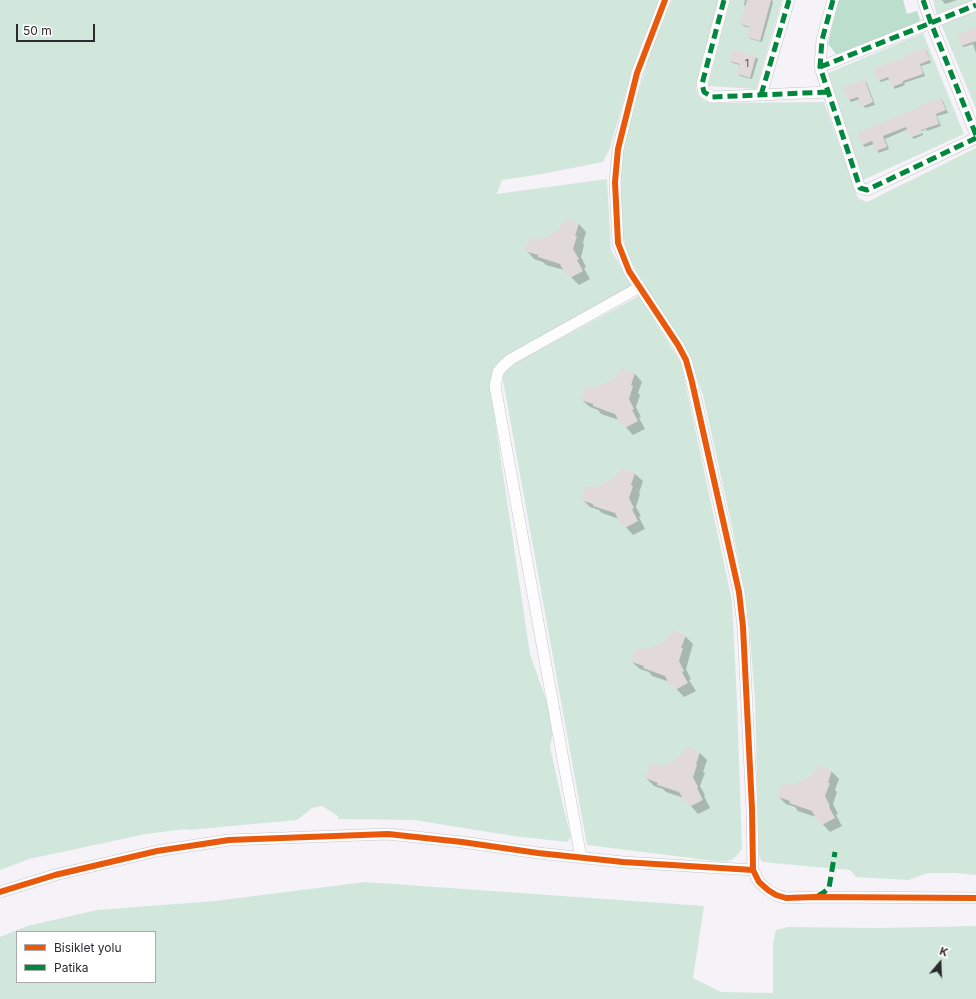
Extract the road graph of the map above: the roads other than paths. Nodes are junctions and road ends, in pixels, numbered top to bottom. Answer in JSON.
{"nodes":[{"id":1,"x":665,"y":0,"type":"edge"},
{"id":2,"x":724,"y":0,"type":"edge"},
{"id":3,"x":789,"y":0,"type":"edge"},
{"id":4,"x":833,"y":0,"type":"edge"},
{"id":5,"x":924,"y":0,"type":"edge"},
{"id":6,"x":976,"y":5,"type":"edge"},
{"id":7,"x":931,"y":23,"type":"junction"},
{"id":8,"x":820,"y":67,"type":"junction"},
{"id":9,"x":828,"y":92,"type":"junction"},
{"id":10,"x":762,"y":95,"type":"junction"},
{"id":11,"x":976,"y":137,"type":"edge"},
{"id":12,"x":640,"y":287,"type":"junction"},
{"id":13,"x":581,"y":858,"type":"junction"},
{"id":14,"x":753,"y":870,"type":"junction"},
{"id":15,"x":0,"y":892,"type":"edge"},
{"id":16,"x":976,"y":898,"type":"edge"}],
"edges":[{"from":1,"to":12,"type":"street"},
{"from":2,"to":10,"type":"street"},
{"from":3,"to":10,"type":"street"},
{"from":4,"to":8,"type":"street"},
{"from":5,"to":7,"type":"street"},
{"from":6,"to":7,"type":"street"},
{"from":7,"to":8,"type":"street"},
{"from":7,"to":11,"type":"street"},
{"from":8,"to":9,"type":"street"},
{"from":9,"to":10,"type":"street"},
{"from":9,"to":11,"type":"street"},
{"from":12,"to":13,"type":"street"},
{"from":12,"to":14,"type":"street"},
{"from":13,"to":14,"type":"street"},
{"from":13,"to":15,"type":"street"},
{"from":14,"to":16,"type":"street"}]}
